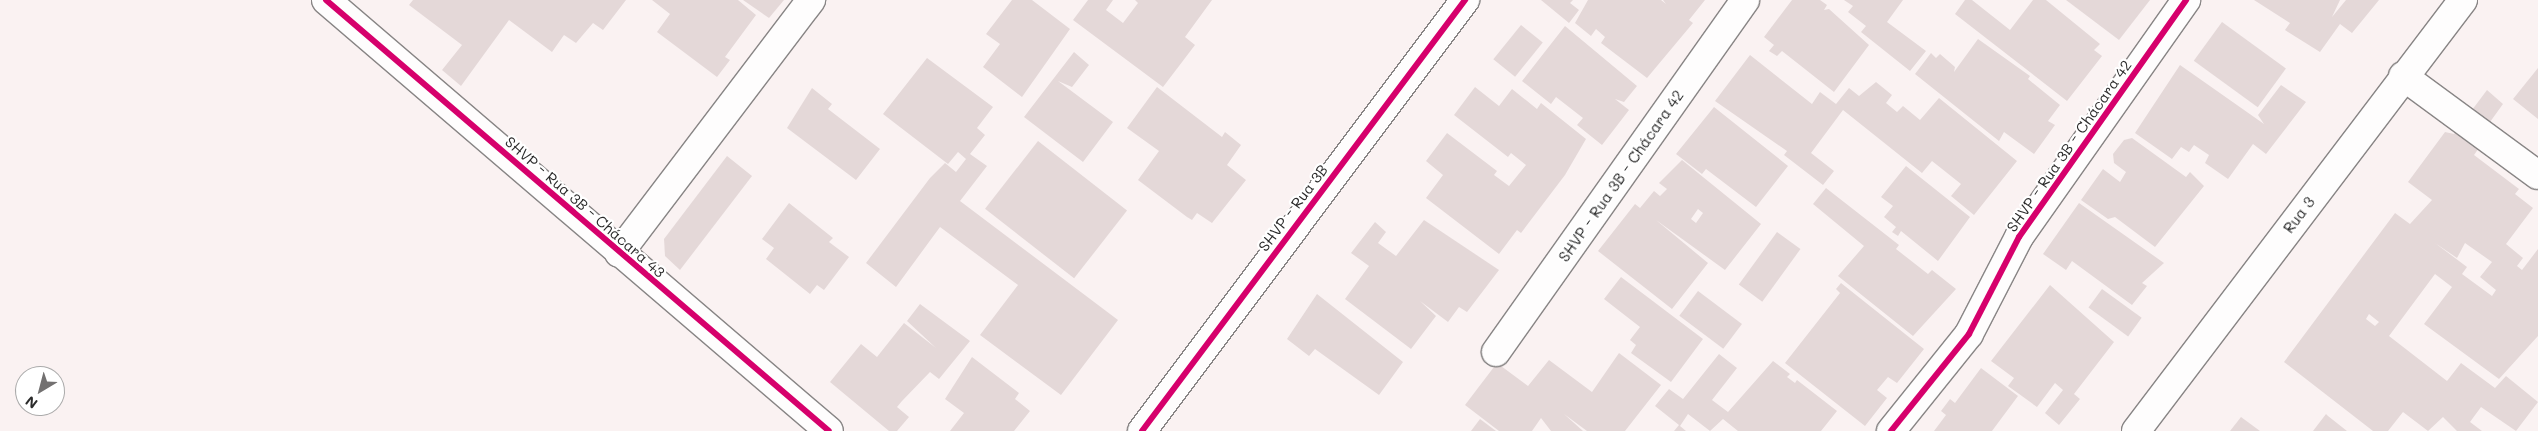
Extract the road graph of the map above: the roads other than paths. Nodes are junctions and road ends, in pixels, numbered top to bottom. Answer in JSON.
{"nodes":[{"id":1,"x":326,"y":0,"type":"edge"},
{"id":2,"x":811,"y":0,"type":"edge"},
{"id":3,"x":1465,"y":0,"type":"edge"},
{"id":4,"x":1745,"y":0,"type":"edge"},
{"id":5,"x":2186,"y":0,"type":"edge"},
{"id":6,"x":2463,"y":0,"type":"edge"},
{"id":7,"x":2403,"y":76,"type":"junction"},
{"id":8,"x":2538,"y":175,"type":"edge"},
{"id":9,"x":619,"y":253,"type":"junction"},
{"id":10,"x":1496,"y":352,"type":"dead end"},
{"id":11,"x":829,"y":431,"type":"edge"},
{"id":12,"x":1142,"y":431,"type":"edge"},
{"id":13,"x":1891,"y":431,"type":"edge"},
{"id":14,"x":2136,"y":431,"type":"edge"}],
"edges":[{"from":1,"to":9,"type":"street","name":"SHVP - Rua 3B - Chácara 43"},
{"from":2,"to":9,"type":"street","name":"SHVP - Rua 3B - Chácara 43"},
{"from":3,"to":12,"type":"street","name":"SHVP - Rua 3B"},
{"from":4,"to":10,"type":"street","name":"SHVP - Rua 3B - Chácara 42"},
{"from":5,"to":13,"type":"street","name":"SHVP - Rua 3B - Chácara 42"},
{"from":6,"to":7,"type":"street","name":"Rua 3"},
{"from":7,"to":8,"type":"street"},
{"from":7,"to":14,"type":"street","name":"Rua 3"},
{"from":9,"to":11,"type":"street","name":"SHVP - Rua 3B - Chácara 43"}]}
